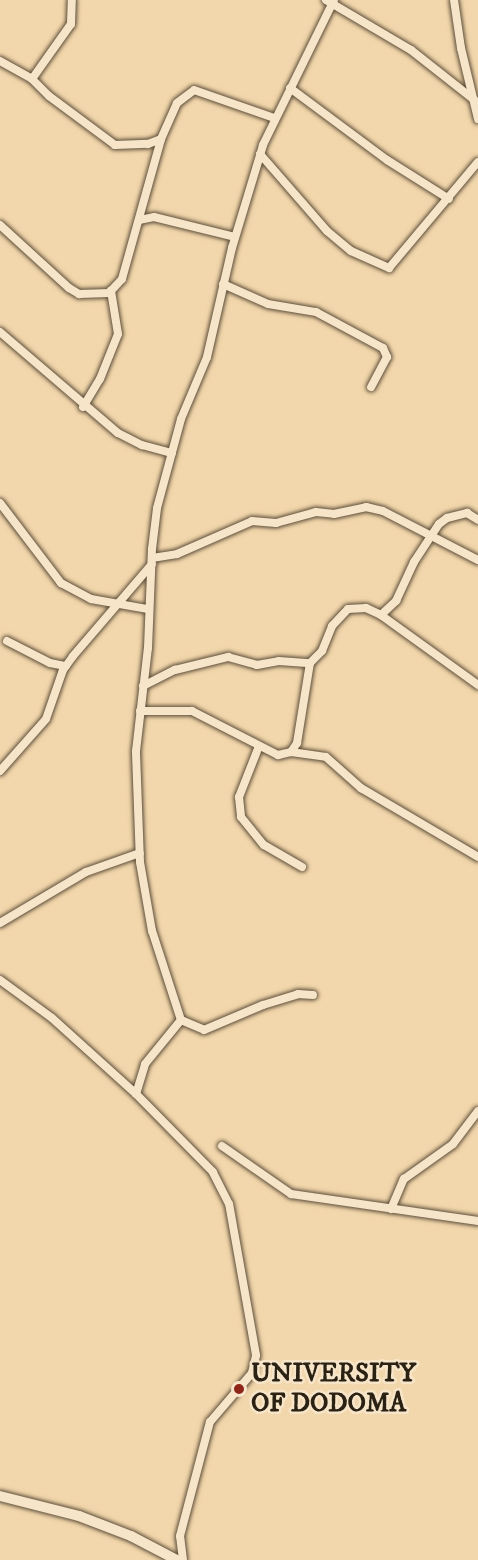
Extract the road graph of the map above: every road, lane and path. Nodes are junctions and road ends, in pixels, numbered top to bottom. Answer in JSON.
{"nodes":[{"id":1,"x":72,"y":0,"type":"edge"},
{"id":2,"x":454,"y":0,"type":"edge"},
{"id":3,"x":331,"y":1,"type":"edge"},
{"id":4,"x":0,"y":61,"type":"edge"},
{"id":5,"x":32,"y":79,"type":"junction"},
{"id":6,"x":290,"y":88,"type":"junction"},
{"id":7,"x":475,"y":95,"type":"edge"},
{"id":8,"x":274,"y":118,"type":"junction"},
{"id":9,"x":478,"y":119,"type":"edge"},
{"id":10,"x":161,"y":139,"type":"junction"},
{"id":11,"x":260,"y":154,"type":"junction"},
{"id":12,"x":478,"y":162,"type":"edge"},
{"id":13,"x":449,"y":199,"type":"junction"},
{"id":14,"x":139,"y":220,"type":"junction"},
{"id":15,"x":0,"y":225,"type":"edge"},
{"id":16,"x":235,"y":237,"type":"junction"},
{"id":17,"x":223,"y":284,"type":"junction"},
{"id":18,"x":111,"y":291,"type":"junction"},
{"id":19,"x":0,"y":332,"type":"edge"},
{"id":20,"x":371,"y":387,"type":"dead end"},
{"id":21,"x":84,"y":407,"type":"junction"},
{"id":22,"x":172,"y":453,"type":"junction"},
{"id":23,"x":0,"y":503,"type":"edge"},
{"id":24,"x":478,"y":520,"type":"edge"},
{"id":25,"x":430,"y":537,"type":"junction"},
{"id":26,"x":478,"y":560,"type":"edge"},
{"id":27,"x":152,"y":561,"type":"junction"},
{"id":28,"x":116,"y":604,"type":"junction"},
{"id":29,"x":148,"y":609,"type":"junction"},
{"id":30,"x":381,"y":615,"type":"junction"},
{"id":31,"x":7,"y":640,"type":"dead end"},
{"id":32,"x":310,"y":663,"type":"junction"},
{"id":33,"x":66,"y":666,"type":"junction"},
{"id":34,"x":478,"y":685,"type":"edge"},
{"id":35,"x":143,"y":686,"type":"junction"},
{"id":36,"x":140,"y":711,"type":"junction"},
{"id":37,"x":259,"y":746,"type":"junction"},
{"id":38,"x":291,"y":752,"type":"junction"},
{"id":39,"x":0,"y":771,"type":"edge"},
{"id":40,"x":140,"y":853,"type":"junction"},
{"id":41,"x":478,"y":857,"type":"edge"},
{"id":42,"x":302,"y":867,"type":"dead end"},
{"id":43,"x":0,"y":923,"type":"edge"},
{"id":44,"x":0,"y":980,"type":"edge"},
{"id":45,"x":313,"y":995,"type":"dead end"},
{"id":46,"x":181,"y":1020,"type":"junction"},
{"id":47,"x":135,"y":1094,"type":"junction"},
{"id":48,"x":478,"y":1111,"type":"edge"},
{"id":49,"x":222,"y":1146,"type":"dead end"},
{"id":50,"x":391,"y":1209,"type":"junction"},
{"id":51,"x":478,"y":1221,"type":"edge"},
{"id":52,"x":0,"y":1496,"type":"edge"},
{"id":53,"x":177,"y":1560,"type":"edge"},
{"id":54,"x":183,"y":1560,"type":"edge"}],
"edges":[{"from":1,"to":5,"type":"street"},
{"from":2,"to":7,"type":"street"},
{"from":3,"to":6,"type":"street"},
{"from":3,"to":7,"type":"street"},
{"from":4,"to":5,"type":"street"},
{"from":5,"to":10,"type":"street"},
{"from":6,"to":8,"type":"street"},
{"from":6,"to":13,"type":"street"},
{"from":7,"to":9,"type":"street"},
{"from":8,"to":10,"type":"street"},
{"from":8,"to":11,"type":"street"},
{"from":10,"to":14,"type":"street"},
{"from":11,"to":13,"type":"street"},
{"from":11,"to":16,"type":"street"},
{"from":12,"to":13,"type":"street"},
{"from":14,"to":16,"type":"street"},
{"from":14,"to":18,"type":"street"},
{"from":15,"to":18,"type":"street"},
{"from":16,"to":17,"type":"street"},
{"from":17,"to":20,"type":"street"},
{"from":17,"to":22,"type":"street"},
{"from":18,"to":21,"type":"street"},
{"from":19,"to":21,"type":"street"},
{"from":21,"to":22,"type":"street"},
{"from":22,"to":27,"type":"street"},
{"from":23,"to":28,"type":"street"},
{"from":24,"to":25,"type":"street"},
{"from":25,"to":26,"type":"street"},
{"from":25,"to":27,"type":"street"},
{"from":25,"to":30,"type":"street"},
{"from":27,"to":28,"type":"street"},
{"from":27,"to":29,"type":"street"},
{"from":28,"to":29,"type":"street"},
{"from":28,"to":33,"type":"street"},
{"from":29,"to":35,"type":"street"},
{"from":30,"to":32,"type":"street"},
{"from":30,"to":34,"type":"street"},
{"from":31,"to":33,"type":"street"},
{"from":32,"to":35,"type":"street"},
{"from":32,"to":38,"type":"street"},
{"from":33,"to":39,"type":"street"},
{"from":35,"to":36,"type":"street"},
{"from":36,"to":37,"type":"street"},
{"from":36,"to":40,"type":"street"},
{"from":37,"to":38,"type":"street"},
{"from":37,"to":42,"type":"street"},
{"from":38,"to":41,"type":"street"},
{"from":40,"to":43,"type":"street"},
{"from":40,"to":46,"type":"street"},
{"from":44,"to":47,"type":"street"},
{"from":45,"to":46,"type":"street"},
{"from":46,"to":47,"type":"street"},
{"from":47,"to":54,"type":"street"},
{"from":48,"to":50,"type":"street"},
{"from":49,"to":50,"type":"street"},
{"from":50,"to":51,"type":"street"},
{"from":52,"to":53,"type":"street"}]}
